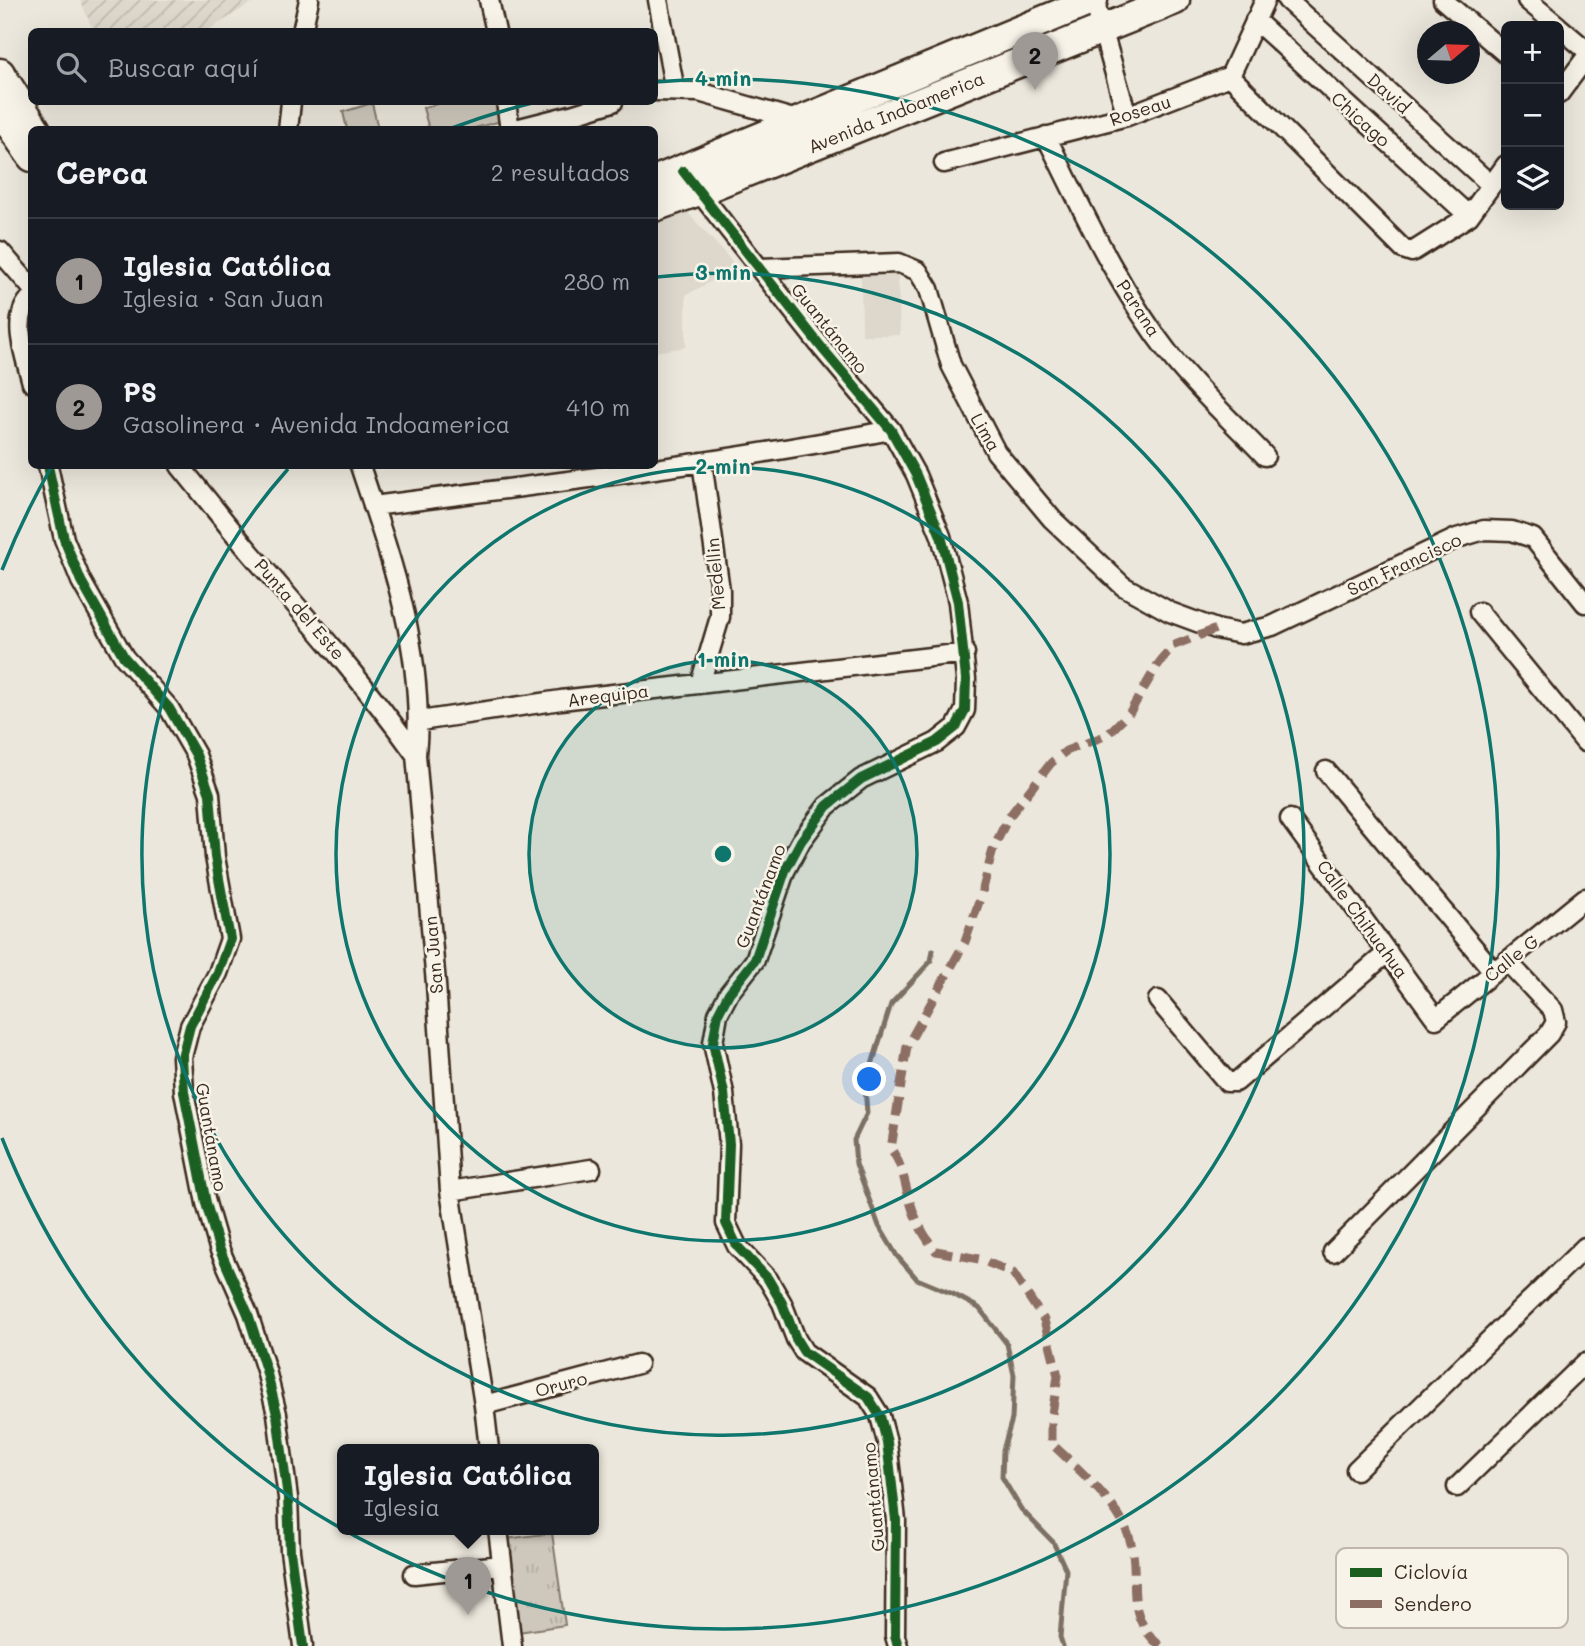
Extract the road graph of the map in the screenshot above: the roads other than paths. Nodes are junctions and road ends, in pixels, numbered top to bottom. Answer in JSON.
{"nodes":[{"id":1,"x":309,"y":0,"type":"edge"},
{"id":2,"x":489,"y":0,"type":"edge"},
{"id":3,"x":658,"y":0,"type":"edge"},
{"id":4,"x":1094,"y":0,"type":"edge"},
{"id":5,"x":1175,"y":0,"type":"edge"},
{"id":6,"x":1265,"y":0,"type":"edge"},
{"id":7,"x":1287,"y":0,"type":"edge"},
{"id":8,"x":1443,"y":0,"type":"edge"},
{"id":9,"x":1527,"y":0,"type":"edge"},
{"id":10,"x":1255,"y":20,"type":"junction"},
{"id":11,"x":1552,"y":21,"type":"edge"},
{"id":12,"x":303,"y":28,"type":"edge"},
{"id":13,"x":495,"y":28,"type":"edge"},
{"id":14,"x":1103,"y":30,"type":"junction"},
{"id":15,"x":1564,"y":31,"type":"edge"},
{"id":16,"x":1585,"y":49,"type":"edge"},
{"id":17,"x":1501,"y":50,"type":"edge"},
{"id":18,"x":1585,"y":58,"type":"edge"},
{"id":19,"x":0,"y":73,"type":"edge"},
{"id":20,"x":1230,"y":76,"type":"junction"},
{"id":21,"x":1564,"y":87,"type":"edge"},
{"id":22,"x":658,"y":91,"type":"edge"},
{"id":23,"x":675,"y":91,"type":"junction"},
{"id":24,"x":290,"y":105,"type":"edge"},
{"id":25,"x":507,"y":105,"type":"edge"},
{"id":26,"x":603,"y":105,"type":"edge"},
{"id":27,"x":0,"y":110,"type":"edge"},
{"id":28,"x":1127,"y":116,"type":"junction"},
{"id":29,"x":800,"y":121,"type":"junction"},
{"id":30,"x":33,"y":126,"type":"edge"},
{"id":31,"x":288,"y":126,"type":"edge"},
{"id":32,"x":510,"y":126,"type":"edge"},
{"id":33,"x":527,"y":126,"type":"edge"},
{"id":34,"x":1046,"y":136,"type":"junction"},
{"id":35,"x":28,"y":151,"type":"edge"},
{"id":36,"x":944,"y":163,"type":"dead end"},
{"id":37,"x":1501,"y":172,"type":"edge"},
{"id":38,"x":658,"y":181,"type":"edge"},
{"id":39,"x":691,"y":181,"type":"junction"},
{"id":40,"x":1491,"y":186,"type":"junction"},
{"id":41,"x":658,"y":204,"type":"edge"},
{"id":42,"x":1469,"y":216,"type":"junction"},
{"id":43,"x":0,"y":251,"type":"edge"},
{"id":44,"x":760,"y":268,"type":"junction"},
{"id":45,"x":28,"y":283,"type":"edge"},
{"id":46,"x":28,"y":303,"type":"edge"},
{"id":47,"x":28,"y":364,"type":"edge"},
{"id":48,"x":891,"y":430,"type":"junction"},
{"id":49,"x":1265,"y":456,"type":"dead end"},
{"id":50,"x":702,"y":461,"type":"junction"},
{"id":51,"x":658,"y":467,"type":"edge"},
{"id":52,"x":49,"y":469,"type":"edge"},
{"id":53,"x":182,"y":469,"type":"edge"},
{"id":54,"x":361,"y":469,"type":"edge"},
{"id":55,"x":644,"y":469,"type":"edge"},
{"id":56,"x":373,"y":506,"type":"junction"},
{"id":57,"x":1585,"y":603,"type":"edge"},
{"id":58,"x":1479,"y":612,"type":"dead end"},
{"id":59,"x":1241,"y":634,"type":"joint"},
{"id":60,"x":965,"y":653,"type":"junction"},
{"id":61,"x":700,"y":684,"type":"junction"},
{"id":62,"x":419,"y":721,"type":"junction"},
{"id":63,"x":1585,"y":742,"type":"edge"},
{"id":64,"x":416,"y":755,"type":"junction"},
{"id":65,"x":1326,"y":771,"type":"dead end"},
{"id":66,"x":1290,"y":819,"type":"dead end"},
{"id":67,"x":1585,"y":898,"type":"edge"},
{"id":68,"x":1388,"y":953,"type":"junction"},
{"id":69,"x":1500,"y":966,"type":"junction"},
{"id":70,"x":1158,"y":1000,"type":"dead end"},
{"id":71,"x":1436,"y":1019,"type":"joint"},
{"id":72,"x":591,"y":1169,"type":"dead end"},
{"id":73,"x":450,"y":1191,"type":"junction"},
{"id":74,"x":1585,"y":1247,"type":"edge"},
{"id":75,"x":1334,"y":1252,"type":"dead end"},
{"id":76,"x":1585,"y":1363,"type":"edge"},
{"id":77,"x":638,"y":1364,"type":"dead end"},
{"id":78,"x":484,"y":1405,"type":"junction"},
{"id":79,"x":488,"y":1444,"type":"edge"},
{"id":80,"x":1356,"y":1469,"type":"dead end"},
{"id":81,"x":1457,"y":1487,"type":"dead end"},
{"id":82,"x":499,"y":1535,"type":"edge"},
{"id":83,"x":501,"y":1564,"type":"junction"},
{"id":84,"x":414,"y":1574,"type":"dead end"},
{"id":85,"x":303,"y":1646,"type":"edge"},
{"id":86,"x":512,"y":1646,"type":"edge"},
{"id":87,"x":898,"y":1646,"type":"edge"}],
"edges":[{"from":1,"to":12,"type":"street"},
{"from":2,"to":13,"type":"street"},
{"from":3,"to":23,"type":"street"},
{"from":4,"to":14,"type":"street"},
{"from":4,"to":29,"type":"main road","name":"Avenida Indoamerica"},
{"from":5,"to":14,"type":"main road","name":"Avenida Indoamerica"},
{"from":6,"to":10,"type":"street"},
{"from":7,"to":40,"type":"street","name":"David"},
{"from":8,"to":17,"type":"street"},
{"from":9,"to":11,"type":"street"},
{"from":10,"to":20,"type":"street"},
{"from":10,"to":42,"type":"street","name":"Chicago"},
{"from":14,"to":28,"type":"street"},
{"from":14,"to":39,"type":"main road","name":"Avenida Indoamerica"},
{"from":15,"to":16,"type":"street"},
{"from":18,"to":21,"type":"street"},
{"from":19,"to":30,"type":"main road"},
{"from":20,"to":28,"type":"street","name":"Roseau"},
{"from":20,"to":42,"type":"street"},
{"from":22,"to":23,"type":"street"},
{"from":23,"to":29,"type":"street"},
{"from":24,"to":31,"type":"street"},
{"from":25,"to":32,"type":"street"},
{"from":26,"to":33,"type":"street"},
{"from":27,"to":35,"type":"main road"},
{"from":28,"to":34,"type":"street","name":"Roseau"},
{"from":29,"to":39,"type":"main road","name":"Avenida Indoamerica"},
{"from":34,"to":36,"type":"street","name":"Roseau"},
{"from":34,"to":49,"type":"street","name":"Parana"},
{"from":37,"to":40,"type":"street"},
{"from":38,"to":39,"type":"main road","name":"Avenida Indoamerica"},
{"from":39,"to":41,"type":"main road","name":"Avenida Indoamerica"},
{"from":39,"to":44,"type":"street","name":"Guantánamo"},
{"from":40,"to":42,"type":"street"},
{"from":43,"to":45,"type":"street"},
{"from":44,"to":48,"type":"street","name":"Guantánamo"},
{"from":44,"to":59,"type":"street","name":"Lima"},
{"from":46,"to":47,"type":"street"},
{"from":48,"to":50,"type":"street"},
{"from":48,"to":60,"type":"street","name":"Guantánamo"},
{"from":50,"to":51,"type":"street"},
{"from":50,"to":61,"type":"street","name":"Medellin"},
{"from":52,"to":85,"type":"street","name":"Guantánamo"},
{"from":53,"to":64,"type":"street","name":"Punta del Este"},
{"from":54,"to":56,"type":"street","name":"San Juan"},
{"from":55,"to":56,"type":"street"},
{"from":56,"to":62,"type":"street","name":"San Juan"},
{"from":57,"to":59,"type":"street","name":"San Francisco"},
{"from":58,"to":63,"type":"street"},
{"from":60,"to":61,"type":"street","name":"Arequipa"},
{"from":60,"to":87,"type":"street","name":"Guantánamo"},
{"from":61,"to":62,"type":"street","name":"Arequipa"},
{"from":62,"to":64,"type":"street","name":"San Juan"},
{"from":64,"to":73,"type":"street","name":"San Juan"},
{"from":65,"to":69,"type":"street"},
{"from":66,"to":68,"type":"street","name":"Calle Chihuahua"},
{"from":67,"to":69,"type":"street","name":"Calle G"},
{"from":68,"to":70,"type":"street"},
{"from":68,"to":71,"type":"street","name":"Calle Chihuahua"},
{"from":69,"to":71,"type":"street","name":"Calle G"},
{"from":69,"to":75,"type":"street"},
{"from":72,"to":73,"type":"street"},
{"from":73,"to":78,"type":"street","name":"San Juan"},
{"from":74,"to":80,"type":"street"},
{"from":76,"to":81,"type":"street"},
{"from":77,"to":78,"type":"street","name":"Oruro"},
{"from":78,"to":79,"type":"street","name":"San Juan"},
{"from":82,"to":83,"type":"street"},
{"from":83,"to":84,"type":"street"},
{"from":83,"to":86,"type":"street"}]}
